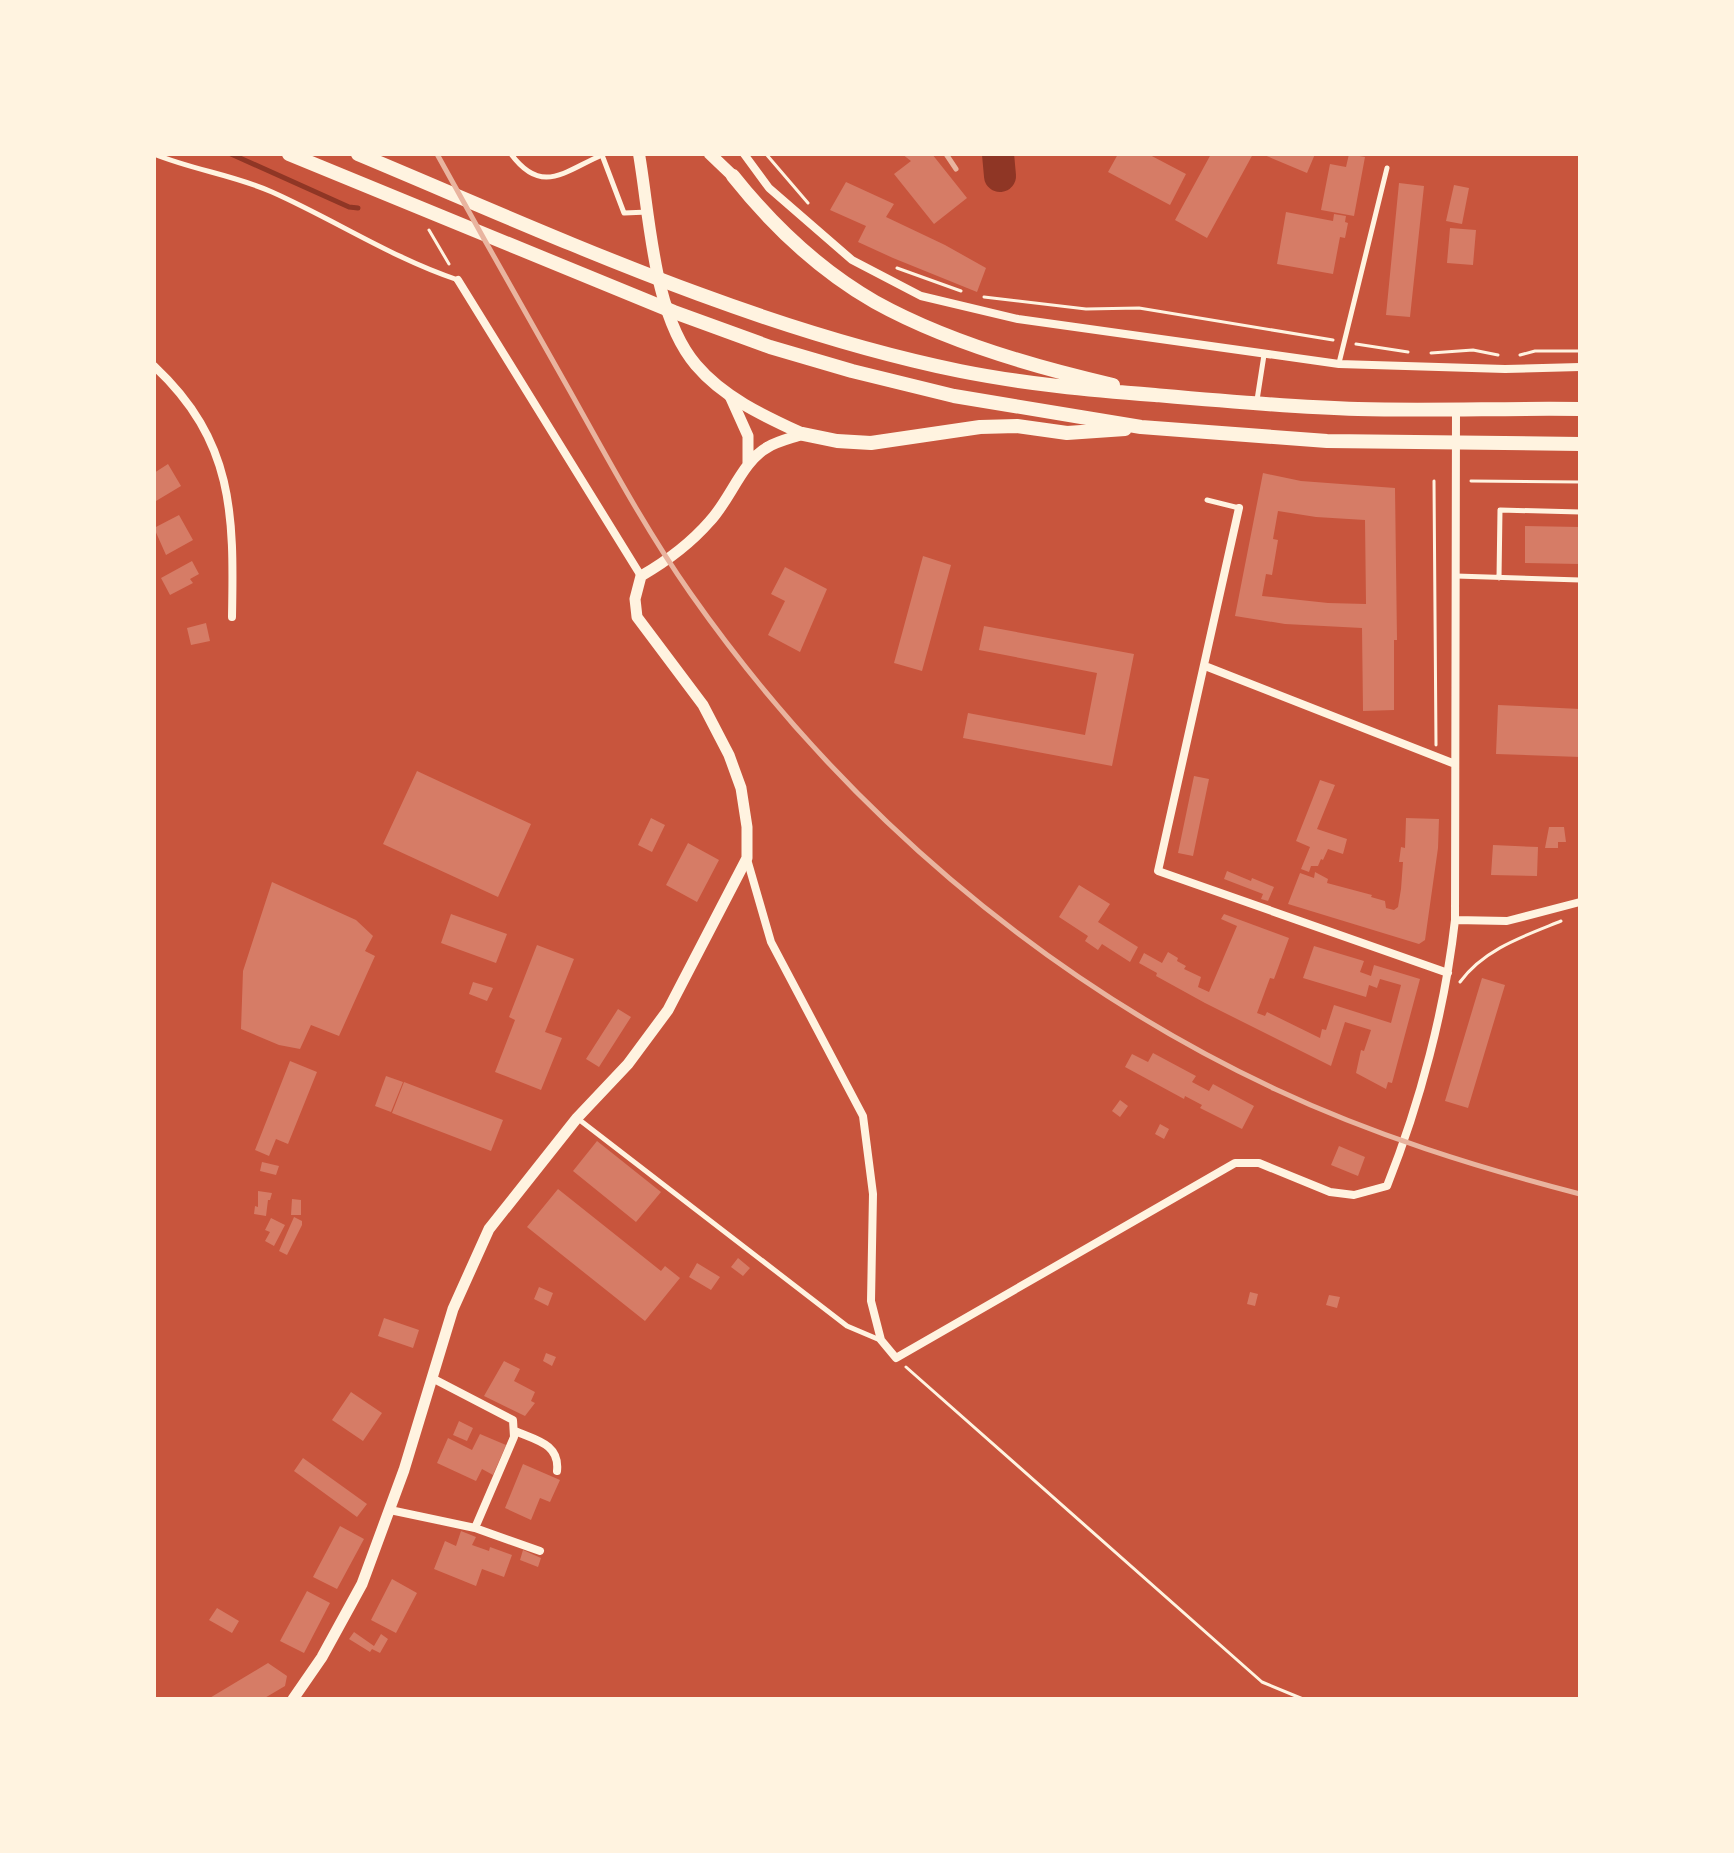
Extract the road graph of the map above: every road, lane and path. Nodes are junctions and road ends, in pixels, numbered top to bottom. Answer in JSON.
{"nodes":[{"id":1,"x":154,"y":154,"type":"edge"},
{"id":2,"x":289,"y":154,"type":"edge"},
{"id":3,"x":511,"y":154,"type":"edge"},
{"id":4,"x":639,"y":154,"type":"edge"},
{"id":5,"x":652,"y":154,"type":"edge"},
{"id":6,"x":710,"y":154,"type":"edge"},
{"id":7,"x":719,"y":154,"type":"edge"},
{"id":8,"x":744,"y":154,"type":"edge"},
{"id":9,"x":766,"y":154,"type":"edge"},
{"id":10,"x":602,"y":155,"type":"edge"},
{"id":11,"x":362,"y":156,"type":"edge"},
{"id":12,"x":1387,"y":168,"type":"dead end"},
{"id":13,"x":643,"y":176,"type":"junction"},
{"id":14,"x":733,"y":176,"type":"junction"},
{"id":15,"x":811,"y":208,"type":"dead end"},
{"id":16,"x":649,"y":212,"type":"junction"},
{"id":17,"x":897,"y":268,"type":"dead end"},
{"id":18,"x":458,"y":280,"type":"joint"},
{"id":19,"x":962,"y":292,"type":"dead end"},
{"id":20,"x":974,"y":297,"type":"dead end"},
{"id":21,"x":1580,"y":351,"type":"edge"},
{"id":22,"x":1412,"y":352,"type":"dead end"},
{"id":23,"x":1424,"y":354,"type":"dead end"},
{"id":24,"x":1264,"y":355,"type":"junction"},
{"id":25,"x":1521,"y":355,"type":"dead end"},
{"id":26,"x":1507,"y":359,"type":"dead end"},
{"id":27,"x":1339,"y":364,"type":"junction"},
{"id":28,"x":154,"y":366,"type":"edge"},
{"id":29,"x":1580,"y":367,"type":"edge"},
{"id":30,"x":1152,"y":395,"type":"junction"},
{"id":31,"x":730,"y":396,"type":"junction"},
{"id":32,"x":1257,"y":405,"type":"junction"},
{"id":33,"x":1456,"y":409,"type":"junction"},
{"id":34,"x":1580,"y":409,"type":"edge"},
{"id":35,"x":1141,"y":427,"type":"junction"},
{"id":36,"x":803,"y":434,"type":"junction"},
{"id":37,"x":1456,"y":443,"type":"junction"},
{"id":38,"x":1580,"y":444,"type":"edge"},
{"id":39,"x":748,"y":464,"type":"junction"},
{"id":40,"x":1434,"y":481,"type":"dead end"},
{"id":41,"x":1471,"y":481,"type":"dead end"},
{"id":42,"x":1580,"y":482,"type":"edge"},
{"id":43,"x":1207,"y":500,"type":"dead end"},
{"id":44,"x":1239,"y":508,"type":"joint"},
{"id":45,"x":1580,"y":512,"type":"edge"},
{"id":46,"x":641,"y":576,"type":"junction"},
{"id":47,"x":1456,"y":576,"type":"junction"},
{"id":48,"x":1499,"y":578,"type":"junction"},
{"id":49,"x":1580,"y":580,"type":"edge"},
{"id":50,"x":232,"y":617,"type":"dead end"},
{"id":51,"x":1205,"y":666,"type":"junction"},
{"id":52,"x":1436,"y":757,"type":"junction"},
{"id":53,"x":1455,"y":764,"type":"junction"},
{"id":54,"x":747,"y":858,"type":"junction"},
{"id":55,"x":1580,"y":902,"type":"edge"},
{"id":56,"x":1455,"y":920,"type":"junction"},
{"id":57,"x":1564,"y":920,"type":"dead end"},
{"id":58,"x":1448,"y":973,"type":"junction"},
{"id":59,"x":1456,"y":991,"type":"dead end"},
{"id":60,"x":577,"y":1118,"type":"junction"},
{"id":61,"x":881,"y":1340,"type":"junction"},
{"id":62,"x":896,"y":1358,"type":"junction"},
{"id":63,"x":432,"y":1378,"type":"junction"},
{"id":64,"x":515,"y":1431,"type":"junction"},
{"id":65,"x":557,"y":1471,"type":"dead end"},
{"id":66,"x":390,"y":1510,"type":"junction"},
{"id":67,"x":475,"y":1528,"type":"junction"},
{"id":68,"x":540,"y":1551,"type":"dead end"},
{"id":69,"x":293,"y":1699,"type":"edge"},
{"id":70,"x":1303,"y":1699,"type":"edge"}],
"edges":[{"from":1,"to":18,"type":"lane"},
{"from":2,"to":35,"type":"main road"},
{"from":3,"to":10,"type":"lane"},
{"from":4,"to":13,"type":"main road"},
{"from":5,"to":13,"type":"main road"},
{"from":6,"to":14,"type":"main road"},
{"from":7,"to":14,"type":"main road"},
{"from":8,"to":24,"type":"street"},
{"from":9,"to":15,"type":"path"},
{"from":10,"to":16,"type":"lane"},
{"from":11,"to":30,"type":"main road"},
{"from":12,"to":27,"type":"lane"},
{"from":13,"to":16,"type":"main road"},
{"from":14,"to":30,"type":"main road"},
{"from":16,"to":31,"type":"main road"},
{"from":17,"to":19,"type":"path"},
{"from":18,"to":46,"type":"street"},
{"from":20,"to":22,"type":"path"},
{"from":21,"to":25,"type":"path"},
{"from":23,"to":26,"type":"path"},
{"from":24,"to":27,"type":"street"},
{"from":24,"to":32,"type":"lane"},
{"from":27,"to":29,"type":"street"},
{"from":28,"to":50,"type":"street"},
{"from":30,"to":32,"type":"main road"},
{"from":31,"to":36,"type":"main road"},
{"from":31,"to":39,"type":"street"},
{"from":32,"to":33,"type":"main road"},
{"from":33,"to":34,"type":"main road"},
{"from":33,"to":37,"type":"street"},
{"from":35,"to":36,"type":"main road"},
{"from":35,"to":37,"type":"main road"},
{"from":36,"to":39,"type":"street"},
{"from":37,"to":38,"type":"main road"},
{"from":37,"to":47,"type":"street"},
{"from":39,"to":46,"type":"street"},
{"from":40,"to":52,"type":"path"},
{"from":41,"to":42,"type":"path"},
{"from":43,"to":44,"type":"lane"},
{"from":44,"to":51,"type":"street"},
{"from":45,"to":48,"type":"lane"},
{"from":46,"to":54,"type":"street"},
{"from":47,"to":48,"type":"lane"},
{"from":47,"to":53,"type":"street"},
{"from":48,"to":49,"type":"lane"},
{"from":51,"to":52,"type":"street"},
{"from":51,"to":58,"type":"street"},
{"from":52,"to":53,"type":"street"},
{"from":53,"to":56,"type":"street"},
{"from":54,"to":60,"type":"street"},
{"from":54,"to":61,"type":"street"},
{"from":55,"to":56,"type":"street"},
{"from":56,"to":58,"type":"street"},
{"from":57,"to":59,"type":"path"},
{"from":58,"to":62,"type":"street"},
{"from":60,"to":61,"type":"lane"},
{"from":60,"to":63,"type":"street"},
{"from":61,"to":62,"type":"street"},
{"from":62,"to":70,"type":"path"},
{"from":63,"to":64,"type":"street"},
{"from":63,"to":66,"type":"street"},
{"from":64,"to":65,"type":"street"},
{"from":64,"to":67,"type":"street"},
{"from":66,"to":67,"type":"street"},
{"from":66,"to":69,"type":"street"},
{"from":67,"to":68,"type":"street"}]}
